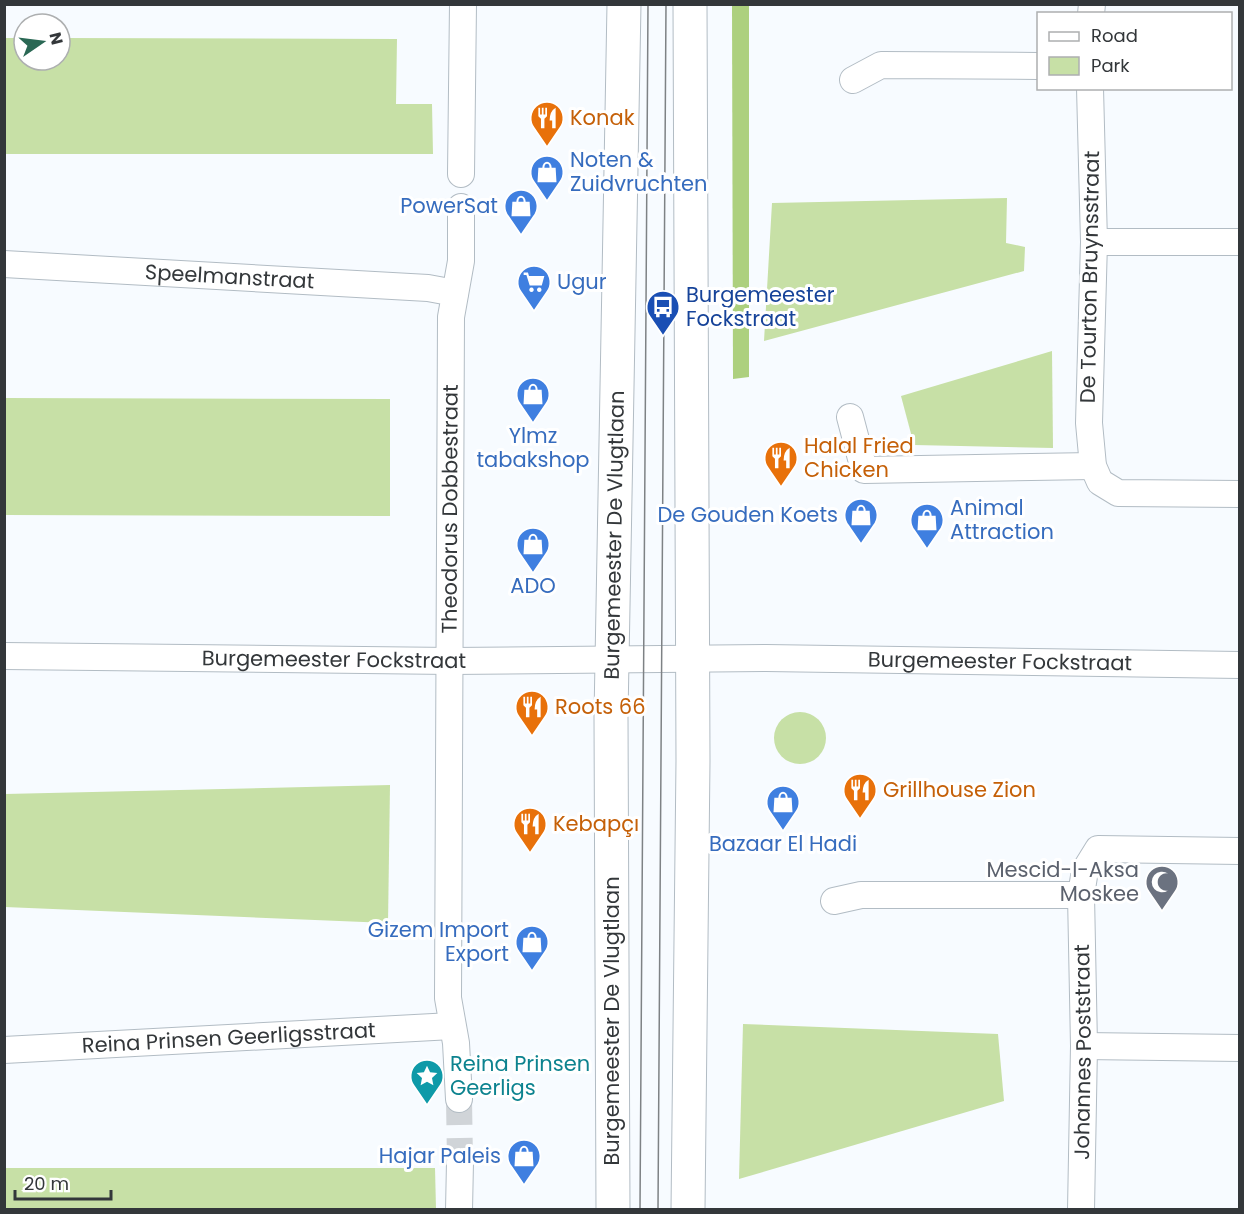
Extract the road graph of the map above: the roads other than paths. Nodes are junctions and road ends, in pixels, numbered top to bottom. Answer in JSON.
{"nodes":[{"id":1,"x":463,"y":4,"type":"edge"},
{"id":2,"x":624,"y":4,"type":"edge"},
{"id":3,"x":690,"y":4,"type":"edge"},
{"id":4,"x":1037,"y":66,"type":"edge"},
{"id":5,"x":853,"y":80,"type":"dead end"},
{"id":6,"x":1090,"y":90,"type":"edge"},
{"id":7,"x":461,"y":174,"type":"dead end"},
{"id":8,"x":460,"y":207,"type":"dead end"},
{"id":9,"x":1094,"y":242,"type":"junction"},
{"id":10,"x":1239,"y":242,"type":"edge"},
{"id":11,"x":4,"y":264,"type":"edge"},
{"id":12,"x":455,"y":293,"type":"junction"},
{"id":13,"x":850,"y":417,"type":"dead end"},
{"id":14,"x":1093,"y":466,"type":"junction"},
{"id":15,"x":1239,"y":494,"type":"edge"},
{"id":16,"x":4,"y":656,"type":"edge"},
{"id":17,"x":612,"y":659,"type":"junction"},
{"id":18,"x":693,"y":659,"type":"junction"},
{"id":19,"x":450,"y":661,"type":"junction"},
{"id":20,"x":1239,"y":665,"type":"edge"},
{"id":21,"x":1239,"y":851,"type":"edge"},
{"id":22,"x":1081,"y":895,"type":"junction"},
{"id":23,"x":834,"y":901,"type":"dead end"},
{"id":24,"x":452,"y":1026,"type":"junction"},
{"id":25,"x":1084,"y":1046,"type":"junction"},
{"id":26,"x":1239,"y":1048,"type":"edge"},
{"id":27,"x":4,"y":1050,"type":"edge"},
{"id":28,"x":459,"y":1099,"type":"tunnel mouth"},
{"id":29,"x":460,"y":1162,"type":"tunnel mouth"},
{"id":30,"x":459,"y":1209,"type":"edge"},
{"id":31,"x":613,"y":1209,"type":"edge"},
{"id":32,"x":688,"y":1209,"type":"edge"},
{"id":33,"x":1081,"y":1209,"type":"edge"}],
"edges":[{"from":1,"to":7,"type":"street"},
{"from":2,"to":17,"type":"main road","name":"Burgemeester De Vlugtlaan"},
{"from":3,"to":18,"type":"main road"},
{"from":4,"to":5,"type":"street"},
{"from":6,"to":9,"type":"street","name":"De Tourton Bruynsstraat"},
{"from":8,"to":12,"type":"street","name":"Theodorus Dobbestraat"},
{"from":9,"to":10,"type":"street"},
{"from":9,"to":14,"type":"street","name":"De Tourton Bruynsstraat"},
{"from":11,"to":12,"type":"street","name":"Speelmanstraat"},
{"from":12,"to":19,"type":"street","name":"Theodorus Dobbestraat"},
{"from":13,"to":14,"type":"street"},
{"from":14,"to":15,"type":"street"},
{"from":16,"to":19,"type":"street","name":"Burgemeester Fockstraat"},
{"from":17,"to":18,"type":"street","name":"Burgemeester Fockstraat"},
{"from":17,"to":19,"type":"street","name":"Burgemeester Fockstraat"},
{"from":17,"to":31,"type":"main road","name":"Burgemeester De Vlugtlaan"},
{"from":18,"to":20,"type":"street","name":"Burgemeester Fockstraat"},
{"from":18,"to":32,"type":"main road"},
{"from":19,"to":24,"type":"street","name":"Theodorus Dobbestraat"},
{"from":21,"to":22,"type":"street","name":"Johannes Poststraat"},
{"from":22,"to":23,"type":"street"},
{"from":22,"to":25,"type":"street","name":"Johannes Poststraat"},
{"from":24,"to":27,"type":"street","name":"Reina Prinsen Geerligsstraat"},
{"from":24,"to":28,"type":"street","name":"Theodorus Dobbestraat"},
{"from":25,"to":26,"type":"street"},
{"from":25,"to":33,"type":"street","name":"Johannes Poststraat"},
{"from":29,"to":30,"type":"street"}]}
